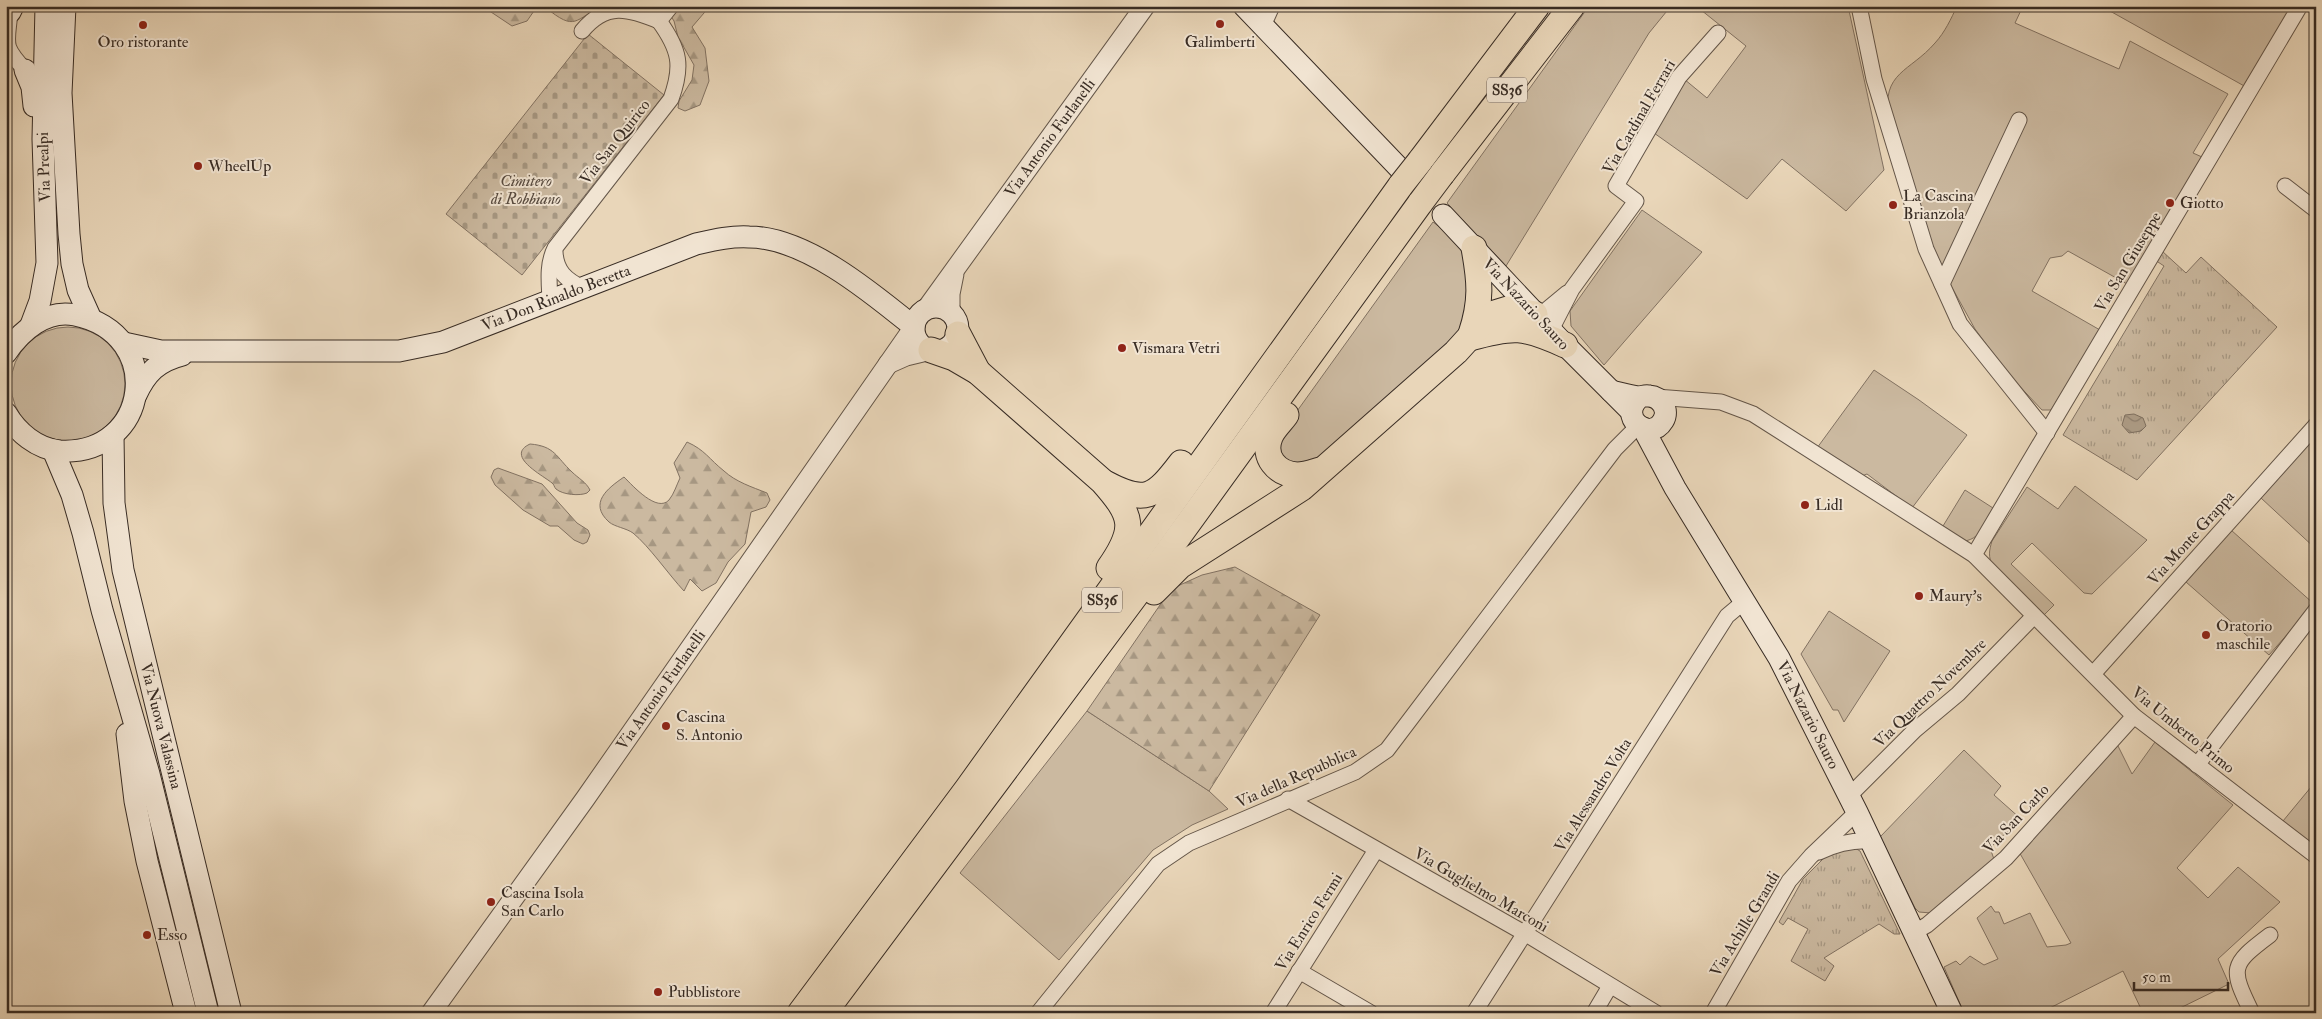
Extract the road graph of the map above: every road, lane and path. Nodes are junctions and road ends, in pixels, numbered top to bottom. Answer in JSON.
{"nodes":[{"id":1,"x":46,"y":6,"type":"edge"},
{"id":2,"x":65,"y":6,"type":"edge"},
{"id":3,"x":671,"y":6,"type":"edge"},
{"id":4,"x":1145,"y":6,"type":"edge"},
{"id":5,"x":1244,"y":6,"type":"edge"},
{"id":6,"x":1272,"y":6,"type":"edge"},
{"id":7,"x":1537,"y":6,"type":"edge"},
{"id":8,"x":1572,"y":6,"type":"edge"},
{"id":9,"x":1859,"y":6,"type":"edge"},
{"id":10,"x":2300,"y":6,"type":"edge"},
{"id":11,"x":10,"y":9,"type":"edge"},
{"id":12,"x":659,"y":22,"type":"junction"},
{"id":13,"x":1263,"y":26,"type":"junction"},
{"id":14,"x":582,"y":31,"type":"dead end"},
{"id":15,"x":1718,"y":33,"type":"dead end"},
{"id":16,"x":25,"y":70,"type":"joint"},
{"id":17,"x":2019,"y":120,"type":"dead end"},
{"id":18,"x":43,"y":139,"type":"junction"},
{"id":19,"x":1408,"y":173,"type":"junction"},
{"id":20,"x":2285,"y":186,"type":"dead end"},
{"id":21,"x":2316,"y":210,"type":"edge"},
{"id":22,"x":1443,"y":215,"type":"dead end"},
{"id":23,"x":555,"y":248,"type":"junction"},
{"id":24,"x":1474,"y":248,"type":"junction"},
{"id":25,"x":955,"y":270,"type":"junction"},
{"id":26,"x":1363,"y":283,"type":"junction"},
{"id":27,"x":1942,"y":284,"type":"junction"},
{"id":28,"x":583,"y":288,"type":"junction"},
{"id":29,"x":550,"y":299,"type":"junction"},
{"id":30,"x":950,"y":311,"type":"junction"},
{"id":31,"x":920,"y":316,"type":"junction"},
{"id":32,"x":91,"y":319,"type":"junction"},
{"id":33,"x":1538,"y":319,"type":"junction"},
{"id":34,"x":31,"y":325,"type":"junction"},
{"id":35,"x":1503,"y":329,"type":"junction"},
{"id":36,"x":958,"y":334,"type":"junction"},
{"id":37,"x":1470,"y":338,"type":"junction"},
{"id":38,"x":124,"y":343,"type":"junction"},
{"id":39,"x":931,"y":350,"type":"junction"},
{"id":40,"x":201,"y":351,"type":"junction"},
{"id":41,"x":6,"y":353,"type":"edge"},
{"id":42,"x":888,"y":364,"type":"junction"},
{"id":43,"x":978,"y":372,"type":"junction"},
{"id":44,"x":1258,"y":382,"type":"junction"},
{"id":45,"x":135,"y":398,"type":"junction"},
{"id":46,"x":6,"y":413,"type":"edge"},
{"id":47,"x":1646,"y":414,"type":"junction"},
{"id":48,"x":2316,"y":425,"type":"edge"},
{"id":49,"x":12,"y":432,"type":"edge"},
{"id":50,"x":2047,"y":433,"type":"junction"},
{"id":51,"x":112,"y":435,"type":"junction"},
{"id":52,"x":53,"y":450,"type":"junction"},
{"id":53,"x":1320,"y":470,"type":"junction"},
{"id":54,"x":1102,"y":481,"type":"junction"},
{"id":55,"x":1974,"y":555,"type":"junction"},
{"id":56,"x":1746,"y":600,"type":"junction"},
{"id":57,"x":2316,"y":610,"type":"edge"},
{"id":58,"x":2034,"y":616,"type":"junction"},
{"id":59,"x":2093,"y":674,"type":"junction"},
{"id":60,"x":121,"y":676,"type":"junction"},
{"id":61,"x":1049,"y":712,"type":"junction"},
{"id":62,"x":2134,"y":716,"type":"junction"},
{"id":63,"x":995,"y":751,"type":"junction"},
{"id":64,"x":2197,"y":765,"type":"junction"},
{"id":65,"x":1288,"y":800,"type":"junction"},
{"id":66,"x":1853,"y":804,"type":"junction"},
{"id":67,"x":1870,"y":841,"type":"junction"},
{"id":68,"x":1376,"y":850,"type":"junction"},
{"id":69,"x":1811,"y":856,"type":"junction"},
{"id":70,"x":2316,"y":856,"type":"edge"},
{"id":71,"x":1913,"y":933,"type":"junction"},
{"id":72,"x":1526,"y":934,"type":"junction"},
{"id":73,"x":2270,"y":934,"type":"dead end"},
{"id":74,"x":1299,"y":971,"type":"junction"},
{"id":75,"x":1610,"y":986,"type":"junction"},
{"id":76,"x":186,"y":1013,"type":"edge"},
{"id":77,"x":208,"y":1013,"type":"edge"},
{"id":78,"x":231,"y":1013,"type":"edge"},
{"id":79,"x":431,"y":1013,"type":"edge"},
{"id":80,"x":800,"y":1013,"type":"edge"},
{"id":81,"x":824,"y":1013,"type":"edge"},
{"id":82,"x":1038,"y":1013,"type":"edge"},
{"id":83,"x":1273,"y":1013,"type":"edge"},
{"id":84,"x":1371,"y":1013,"type":"edge"},
{"id":85,"x":1474,"y":1013,"type":"edge"},
{"id":86,"x":1594,"y":1013,"type":"edge"},
{"id":87,"x":1656,"y":1013,"type":"edge"},
{"id":88,"x":1713,"y":1013,"type":"edge"},
{"id":89,"x":1952,"y":1013,"type":"edge"},
{"id":90,"x":2252,"y":1013,"type":"edge"}],
"edges":[{"from":1,"to":18,"type":"main road","name":"Via Prealpi"},
{"from":2,"to":32,"type":"main road","name":"Via Prealpi"},
{"from":3,"to":12,"type":"street"},
{"from":4,"to":25,"type":"street","name":"Via Antonio Furlanelli"},
{"from":5,"to":13,"type":"main road"},
{"from":6,"to":13,"type":"street"},
{"from":7,"to":19,"type":"highway","number":"SS36"},
{"from":8,"to":26,"type":"highway","number":"SS36","bridge":true},
{"from":9,"to":27,"type":"street"},
{"from":10,"to":50,"type":"street","name":"Via San Giuseppe"},
{"from":11,"to":16,"type":"street"},
{"from":12,"to":14,"type":"street"},
{"from":12,"to":23,"type":"street","name":"Via San Quirico"},
{"from":13,"to":19,"type":"main road"},
{"from":15,"to":33,"type":"street","name":"Via Cardinal Ferrari"},
{"from":16,"to":18,"type":"main road"},
{"from":17,"to":27,"type":"street"},
{"from":18,"to":34,"type":"main road","name":"Via Prealpi"},
{"from":19,"to":44,"type":"highway","number":"SS36"},
{"from":20,"to":21,"type":"street"},
{"from":22,"to":24,"type":"main road","name":"Via Nazario Sauro"},
{"from":23,"to":28,"type":"street"},
{"from":23,"to":29,"type":"street","name":"Via San Quirico"},
{"from":24,"to":33,"type":"main road","name":"Via Nazario Sauro"},
{"from":24,"to":37,"type":"highway"},
{"from":25,"to":30,"type":"street","name":"Via Antonio Furlanelli"},
{"from":25,"to":31,"type":"street","name":"Via Antonio Furlanelli"},
{"from":26,"to":53,"type":"highway"},
{"from":26,"to":61,"type":"highway","number":"SS36"},
{"from":27,"to":50,"type":"street"},
{"from":28,"to":29,"type":"main road","name":"Via Don Rinaldo Beretta"},
{"from":28,"to":31,"type":"main road","name":"Via Don Rinaldo Beretta"},
{"from":29,"to":40,"type":"main road","name":"Via Don Rinaldo Beretta"},
{"from":30,"to":31,"type":"main road"},
{"from":30,"to":36,"type":"main road"},
{"from":31,"to":39,"type":"main road"},
{"from":31,"to":42,"type":"street","name":"Via Antonio Furlanelli"},
{"from":32,"to":34,"type":"main road"},
{"from":32,"to":38,"type":"main road"},
{"from":33,"to":35,"type":"highway"},
{"from":33,"to":35,"type":"highway"},
{"from":33,"to":37,"type":"highway"},
{"from":33,"to":47,"type":"main road","name":"Via Nazario Sauro"},
{"from":34,"to":41,"type":"main road"},
{"from":35,"to":37,"type":"highway"},
{"from":36,"to":39,"type":"main road"},
{"from":36,"to":43,"type":"highway"},
{"from":37,"to":53,"type":"highway"},
{"from":38,"to":40,"type":"main road","name":"Via Don Rinaldo Beretta"},
{"from":38,"to":45,"type":"main road"},
{"from":39,"to":42,"type":"street"},
{"from":39,"to":43,"type":"highway"},
{"from":40,"to":45,"type":"main road","name":"Via Don Rinaldo Beretta"},
{"from":42,"to":79,"type":"street","name":"Via Antonio Furlanelli"},
{"from":43,"to":54,"type":"highway"},
{"from":44,"to":54,"type":"highway"},
{"from":44,"to":63,"type":"highway","number":"SS36"},
{"from":45,"to":51,"type":"main road","name":"Via Don Rinaldo Beretta"},
{"from":46,"to":49,"type":"main road"},
{"from":47,"to":55,"type":"street","name":"Via Umberto Primo"},
{"from":47,"to":56,"type":"main road","name":"Via Nazario Sauro"},
{"from":47,"to":65,"type":"street","name":"Via della Repubblica"},
{"from":48,"to":59,"type":"street","name":"Via Monte Grappa"},
{"from":49,"to":52,"type":"main road"},
{"from":50,"to":55,"type":"street","name":"Via San Giuseppe"},
{"from":51,"to":52,"type":"main road"},
{"from":51,"to":78,"type":"main road","name":"Via Nuova Valassina"},
{"from":52,"to":60,"type":"main road","name":"Via Nuova Valassina"},
{"from":53,"to":61,"type":"highway"},
{"from":54,"to":63,"type":"highway"},
{"from":55,"to":58,"type":"street","name":"Via Umberto Primo"},
{"from":56,"to":66,"type":"main road","name":"Via Nazario Sauro"},
{"from":56,"to":72,"type":"street","name":"Via Alessandro Volta"},
{"from":57,"to":64,"type":"street"},
{"from":58,"to":59,"type":"street","name":"Via Umberto Primo"},
{"from":58,"to":66,"type":"street","name":"Via Quattro Novembre"},
{"from":59,"to":62,"type":"street","name":"Via Umberto Primo"},
{"from":60,"to":76,"type":"main road"},
{"from":60,"to":77,"type":"main road","name":"Via Nuova Valassina"},
{"from":61,"to":81,"type":"highway","number":"SS36"},
{"from":62,"to":64,"type":"street","name":"Via Umberto Primo"},
{"from":62,"to":71,"type":"street","name":"Via San Carlo"},
{"from":63,"to":80,"type":"highway","number":"SS36"},
{"from":64,"to":70,"type":"street","name":"Via Umberto Primo"},
{"from":65,"to":68,"type":"street","name":"Via Guglielmo Marconi"},
{"from":65,"to":82,"type":"street","name":"Via della Repubblica"},
{"from":66,"to":67,"type":"main road","name":"Via Nazario Sauro"},
{"from":66,"to":69,"type":"street","name":"Via Achille Grandi"},
{"from":67,"to":69,"type":"street","name":"Via Achille Grandi"},
{"from":67,"to":71,"type":"main road","name":"Via Nazario Sauro"},
{"from":68,"to":72,"type":"street","name":"Via Guglielmo Marconi"},
{"from":68,"to":74,"type":"street","name":"Via Enrico Fermi"},
{"from":69,"to":88,"type":"street","name":"Via Achille Grandi"},
{"from":71,"to":89,"type":"main road","name":"Via Nazario Sauro"},
{"from":72,"to":75,"type":"street","name":"Via Guglielmo Marconi"},
{"from":72,"to":85,"type":"street","name":"Via Alessandro Volta"},
{"from":73,"to":90,"type":"street"},
{"from":74,"to":83,"type":"street","name":"Via Enrico Fermi"},
{"from":74,"to":84,"type":"street"},
{"from":75,"to":86,"type":"street"},
{"from":75,"to":87,"type":"street","name":"Via Guglielmo Marconi"}]}
